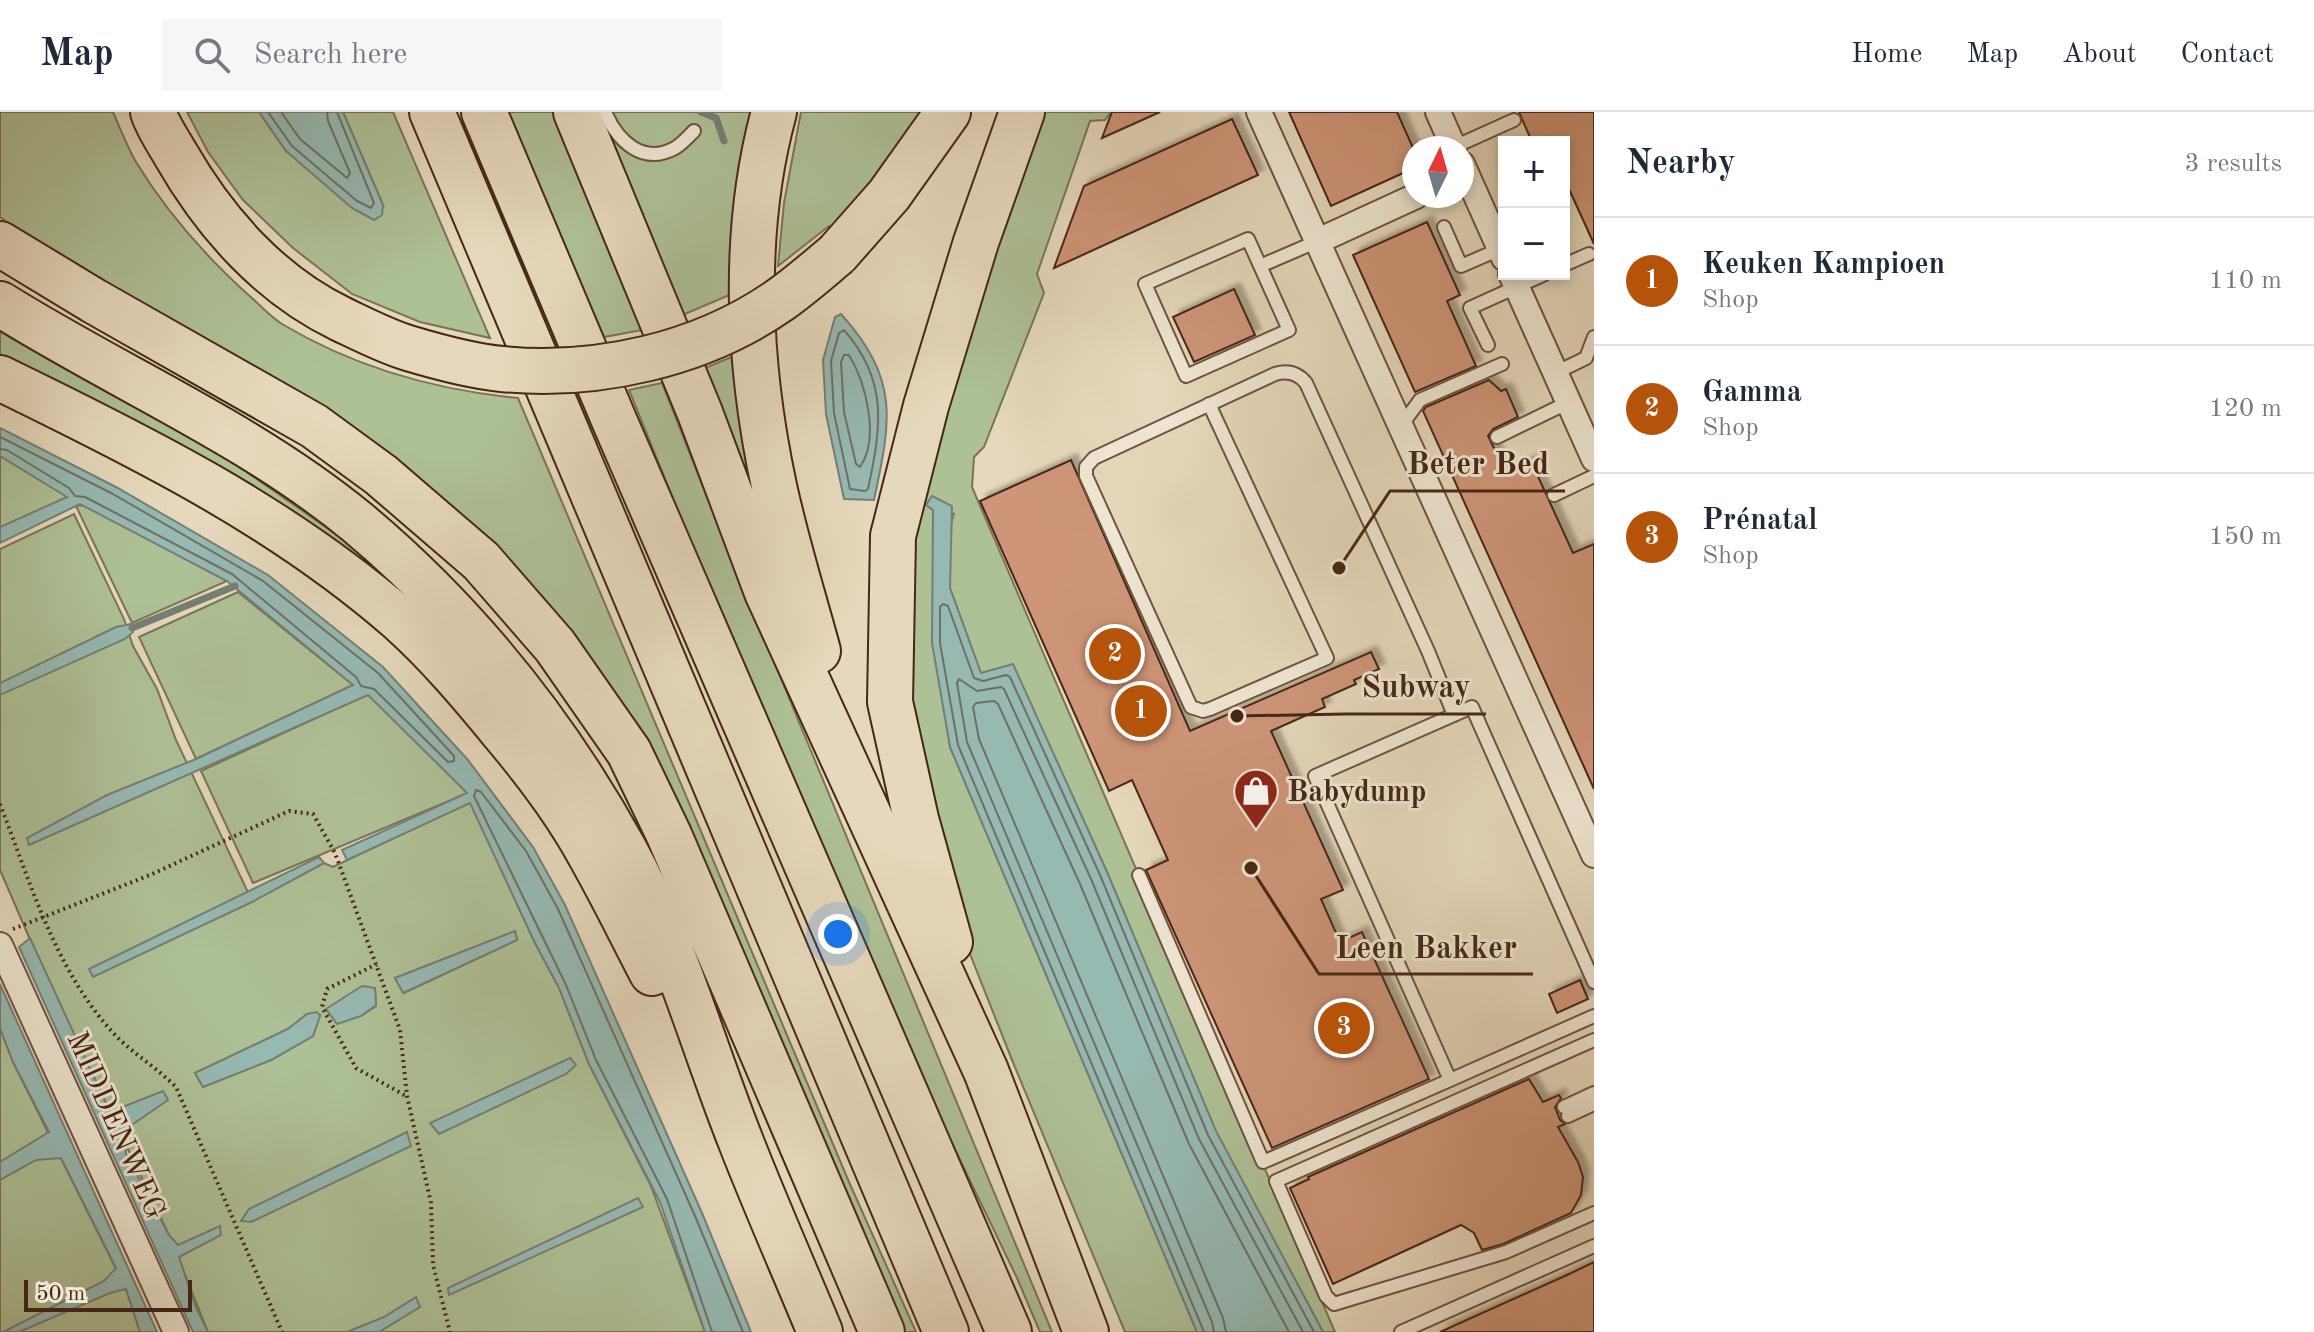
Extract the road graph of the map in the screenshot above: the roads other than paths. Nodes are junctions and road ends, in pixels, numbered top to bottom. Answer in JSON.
{"nodes":[{"id":1,"x":153,"y":112,"type":"edge"},
{"id":2,"x":432,"y":112,"type":"edge"},
{"id":3,"x":484,"y":112,"type":"edge"},
{"id":4,"x":576,"y":112,"type":"edge"},
{"id":5,"x":605,"y":112,"type":"edge"},
{"id":6,"x":774,"y":112,"type":"edge"},
{"id":7,"x":948,"y":112,"type":"edge"},
{"id":8,"x":1022,"y":112,"type":"edge"},
{"id":9,"x":1259,"y":112,"type":"edge"},
{"id":10,"x":1438,"y":112,"type":"edge"},
{"id":11,"x":1514,"y":120,"type":"dead end"},
{"id":12,"x":694,"y":131,"type":"dead end"},
{"id":13,"x":1449,"y":136,"type":"edge"},
{"id":14,"x":1474,"y":139,"type":"edge"},
{"id":15,"x":1474,"y":192,"type":"edge"},
{"id":16,"x":1402,"y":202,"type":"edge"},
{"id":17,"x":1444,"y":227,"type":"dead end"},
{"id":18,"x":1498,"y":237,"type":"edge"},
{"id":19,"x":1498,"y":240,"type":"edge"},
{"id":20,"x":1318,"y":241,"type":"junction"},
{"id":21,"x":0,"y":244,"type":"edge"},
{"id":22,"x":1589,"y":254,"type":"dead end"},
{"id":23,"x":1570,"y":262,"type":"edge"},
{"id":24,"x":1260,"y":266,"type":"junction"},
{"id":25,"x":1514,"y":280,"type":"edge"},
{"id":26,"x":0,"y":304,"type":"edge"},
{"id":27,"x":1594,"y":337,"type":"edge"},
{"id":28,"x":1488,"y":345,"type":"dead end"},
{"id":29,"x":1502,"y":364,"type":"dead end"},
{"id":30,"x":1555,"y":373,"type":"junction"},
{"id":31,"x":0,"y":378,"type":"edge"},
{"id":32,"x":1209,"y":404,"type":"junction"},
{"id":33,"x":1577,"y":414,"type":"junction"},
{"id":34,"x":1401,"y":426,"type":"junction"},
{"id":35,"x":1497,"y":437,"type":"dead end"},
{"id":36,"x":1594,"y":459,"type":"edge"},
{"id":37,"x":1594,"y":476,"type":"edge"},
{"id":38,"x":1554,"y":495,"type":"dead end"},
{"id":39,"x":1454,"y":715,"type":"junction"},
{"id":40,"x":853,"y":776,"type":"junction"},
{"id":41,"x":1594,"y":855,"type":"edge"},
{"id":42,"x":1139,"y":875,"type":"dead end"},
{"id":43,"x":0,"y":945,"type":"edge"},
{"id":44,"x":1594,"y":982,"type":"edge"},
{"id":45,"x":1594,"y":1016,"type":"edge"},
{"id":46,"x":1594,"y":1040,"type":"edge"},
{"id":47,"x":986,"y":1071,"type":"junction"},
{"id":48,"x":1450,"y":1080,"type":"junction"},
{"id":49,"x":1594,"y":1093,"type":"edge"},
{"id":50,"x":1594,"y":1104,"type":"edge"},
{"id":51,"x":740,"y":1141,"type":"junction"},
{"id":52,"x":1594,"y":1213,"type":"edge"},
{"id":53,"x":1594,"y":1246,"type":"edge"},
{"id":54,"x":176,"y":1332,"type":"edge"},
{"id":55,"x":820,"y":1332,"type":"edge"},
{"id":56,"x":882,"y":1332,"type":"edge"},
{"id":57,"x":946,"y":1332,"type":"edge"},
{"id":58,"x":1009,"y":1332,"type":"edge"},
{"id":59,"x":1086,"y":1332,"type":"edge"},
{"id":60,"x":1401,"y":1332,"type":"edge"}],
"edges":[{"from":1,"to":7,"type":"highway","bridge":true},
{"from":2,"to":57,"type":"highway"},
{"from":3,"to":58,"type":"highway"},
{"from":4,"to":40,"type":"highway"},
{"from":5,"to":12,"type":"lane"},
{"from":6,"to":40,"type":"highway"},
{"from":8,"to":47,"type":"highway"},
{"from":9,"to":20,"type":"street"},
{"from":10,"to":13,"type":"street"},
{"from":11,"to":14,"type":"lane"},
{"from":15,"to":18,"type":"street"},
{"from":16,"to":20,"type":"street"},
{"from":17,"to":19,"type":"lane"},
{"from":20,"to":24,"type":"lane"},
{"from":20,"to":34,"type":"street"},
{"from":21,"to":56,"type":"highway"},
{"from":22,"to":23,"type":"lane"},
{"from":24,"to":24,"type":"lane"},
{"from":25,"to":28,"type":"lane"},
{"from":25,"to":30,"type":"street"},
{"from":26,"to":51,"type":"highway"},
{"from":27,"to":30,"type":"lane"},
{"from":29,"to":34,"type":"lane"},
{"from":30,"to":33,"type":"street"},
{"from":31,"to":51,"type":"highway"},
{"from":32,"to":32,"type":"lane"},
{"from":32,"to":39,"type":"lane"},
{"from":33,"to":35,"type":"lane"},
{"from":33,"to":36,"type":"street"},
{"from":34,"to":41,"type":"street"},
{"from":37,"to":38,"type":"lane"},
{"from":39,"to":44,"type":"lane"},
{"from":39,"to":48,"type":"lane"},
{"from":40,"to":47,"type":"highway"},
{"from":42,"to":48,"type":"lane"},
{"from":43,"to":54,"type":"street","name":"MIDDENWEG"},
{"from":45,"to":48,"type":"lane"},
{"from":46,"to":52,"type":"lane"},
{"from":47,"to":59,"type":"highway"},
{"from":49,"to":50,"type":"lane"},
{"from":51,"to":55,"type":"highway"},
{"from":53,"to":60,"type":"lane"}]}
